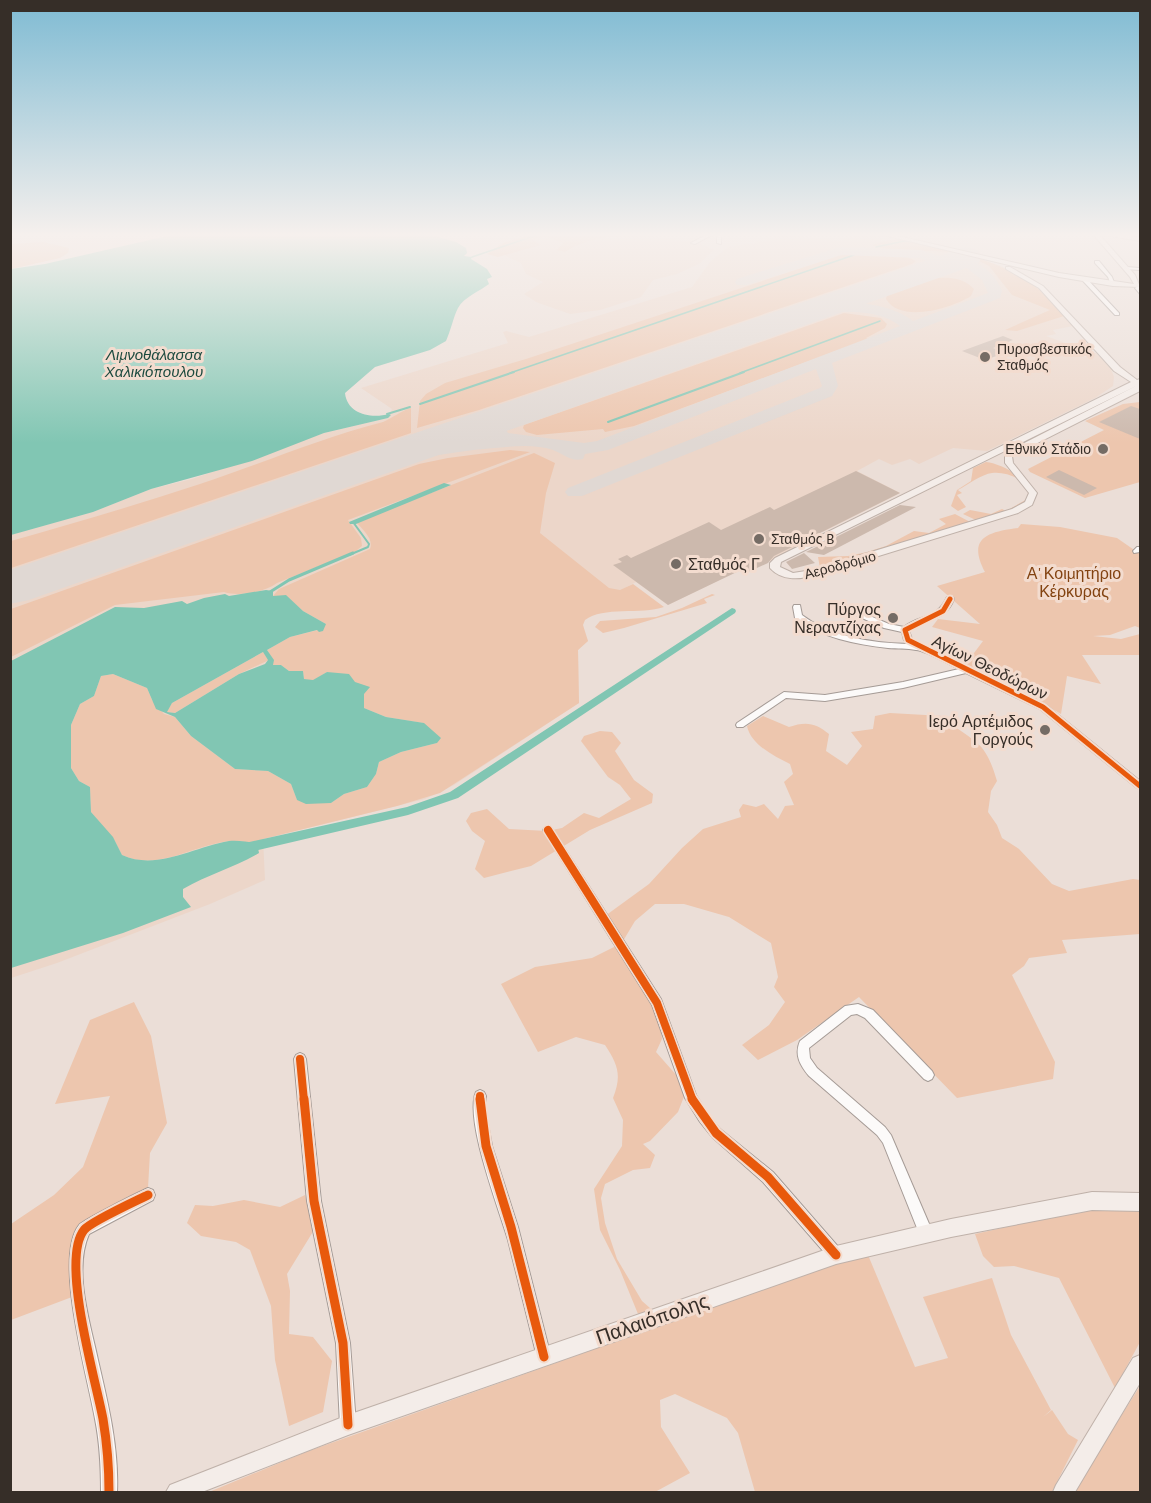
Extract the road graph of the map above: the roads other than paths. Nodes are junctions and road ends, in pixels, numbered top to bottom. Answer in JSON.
{"nodes":[{"id":1,"x":1057,"y":303,"type":"edge"},
{"id":2,"x":1107,"y":303,"type":"edge"},
{"id":3,"x":1117,"y":314,"type":"dead end"},
{"id":4,"x":1090,"y":339,"type":"junction"},
{"id":5,"x":1117,"y":377,"type":"junction"},
{"id":6,"x":1140,"y":383,"type":"edge"},
{"id":7,"x":1111,"y":399,"type":"junction"},
{"id":8,"x":1139,"y":399,"type":"edge"},
{"id":9,"x":1052,"y":428,"type":"junction"},
{"id":10,"x":978,"y":460,"type":"junction"},
{"id":11,"x":1018,"y":474,"type":"junction"},
{"id":12,"x":950,"y":599,"type":"dead end"},
{"id":13,"x":797,"y":608,"type":"dead end"},
{"id":14,"x":855,"y":613,"type":"dead end"},
{"id":15,"x":905,"y":630,"type":"junction"},
{"id":16,"x":919,"y":647,"type":"junction"},
{"id":17,"x":968,"y":670,"type":"junction"},
{"id":18,"x":740,"y":725,"type":"dead end"},
{"id":19,"x":1140,"y":786,"type":"edge"},
{"id":20,"x":548,"y":830,"type":"dead end"},
{"id":21,"x":300,"y":1059,"type":"dead end"},
{"id":22,"x":928,"y":1075,"type":"dead end"},
{"id":23,"x":480,"y":1096,"type":"dead end"},
{"id":24,"x":148,"y":1195,"type":"dead end"},
{"id":25,"x":1140,"y":1202,"type":"edge"},
{"id":26,"x":926,"y":1233,"type":"junction"},
{"id":27,"x":836,"y":1255,"type":"junction"},
{"id":28,"x":544,"y":1357,"type":"junction"},
{"id":29,"x":1140,"y":1365,"type":"edge"},
{"id":30,"x":348,"y":1425,"type":"junction"},
{"id":31,"x":109,"y":1492,"type":"edge"},
{"id":32,"x":177,"y":1492,"type":"edge"},
{"id":33,"x":1063,"y":1492,"type":"edge"}],
"edges":[{"from":1,"to":4,"type":"main road"},
{"from":2,"to":3,"type":"street"},
{"from":4,"to":5,"type":"main road"},
{"from":4,"to":6,"type":"main road"},
{"from":5,"to":6,"type":"main road"},
{"from":5,"to":7,"type":"main road"},
{"from":6,"to":7,"type":"main road","name":"Αεροδρόμιο"},
{"from":7,"to":8,"type":"main road"},
{"from":7,"to":9,"type":"main road","name":"Αεροδρόμιο"},
{"from":9,"to":10,"type":"main road","name":"Αεροδρόμιο"},
{"from":9,"to":11,"type":"main road","name":"Αεροδρόμιο"},
{"from":10,"to":11,"type":"main road"},
{"from":10,"to":11,"type":"main road","name":"Αεροδρόμιο"},
{"from":12,"to":15,"type":"street","name":"Αγίων Θεοδώρων"},
{"from":13,"to":16,"type":"street"},
{"from":14,"to":15,"type":"street"},
{"from":15,"to":16,"type":"street","name":"Αγίων Θεοδώρων"},
{"from":16,"to":17,"type":"street","name":"Αγίων Θεοδώρων"},
{"from":17,"to":18,"type":"street"},
{"from":17,"to":19,"type":"street","name":"Αγίων Θεοδώρων"},
{"from":20,"to":27,"type":"street"},
{"from":21,"to":30,"type":"street"},
{"from":22,"to":26,"type":"street"},
{"from":23,"to":28,"type":"street"},
{"from":24,"to":31,"type":"street"},
{"from":25,"to":26,"type":"main road","name":"Παλαιόπολης"},
{"from":26,"to":27,"type":"main road","name":"Παλαιόπολης"},
{"from":27,"to":28,"type":"main road","name":"Παλαιόπολης"},
{"from":28,"to":30,"type":"main road","name":"Παλαιόπολης"},
{"from":29,"to":33,"type":"main road"},
{"from":30,"to":32,"type":"main road","name":"Παλαιόπολης"}]}
